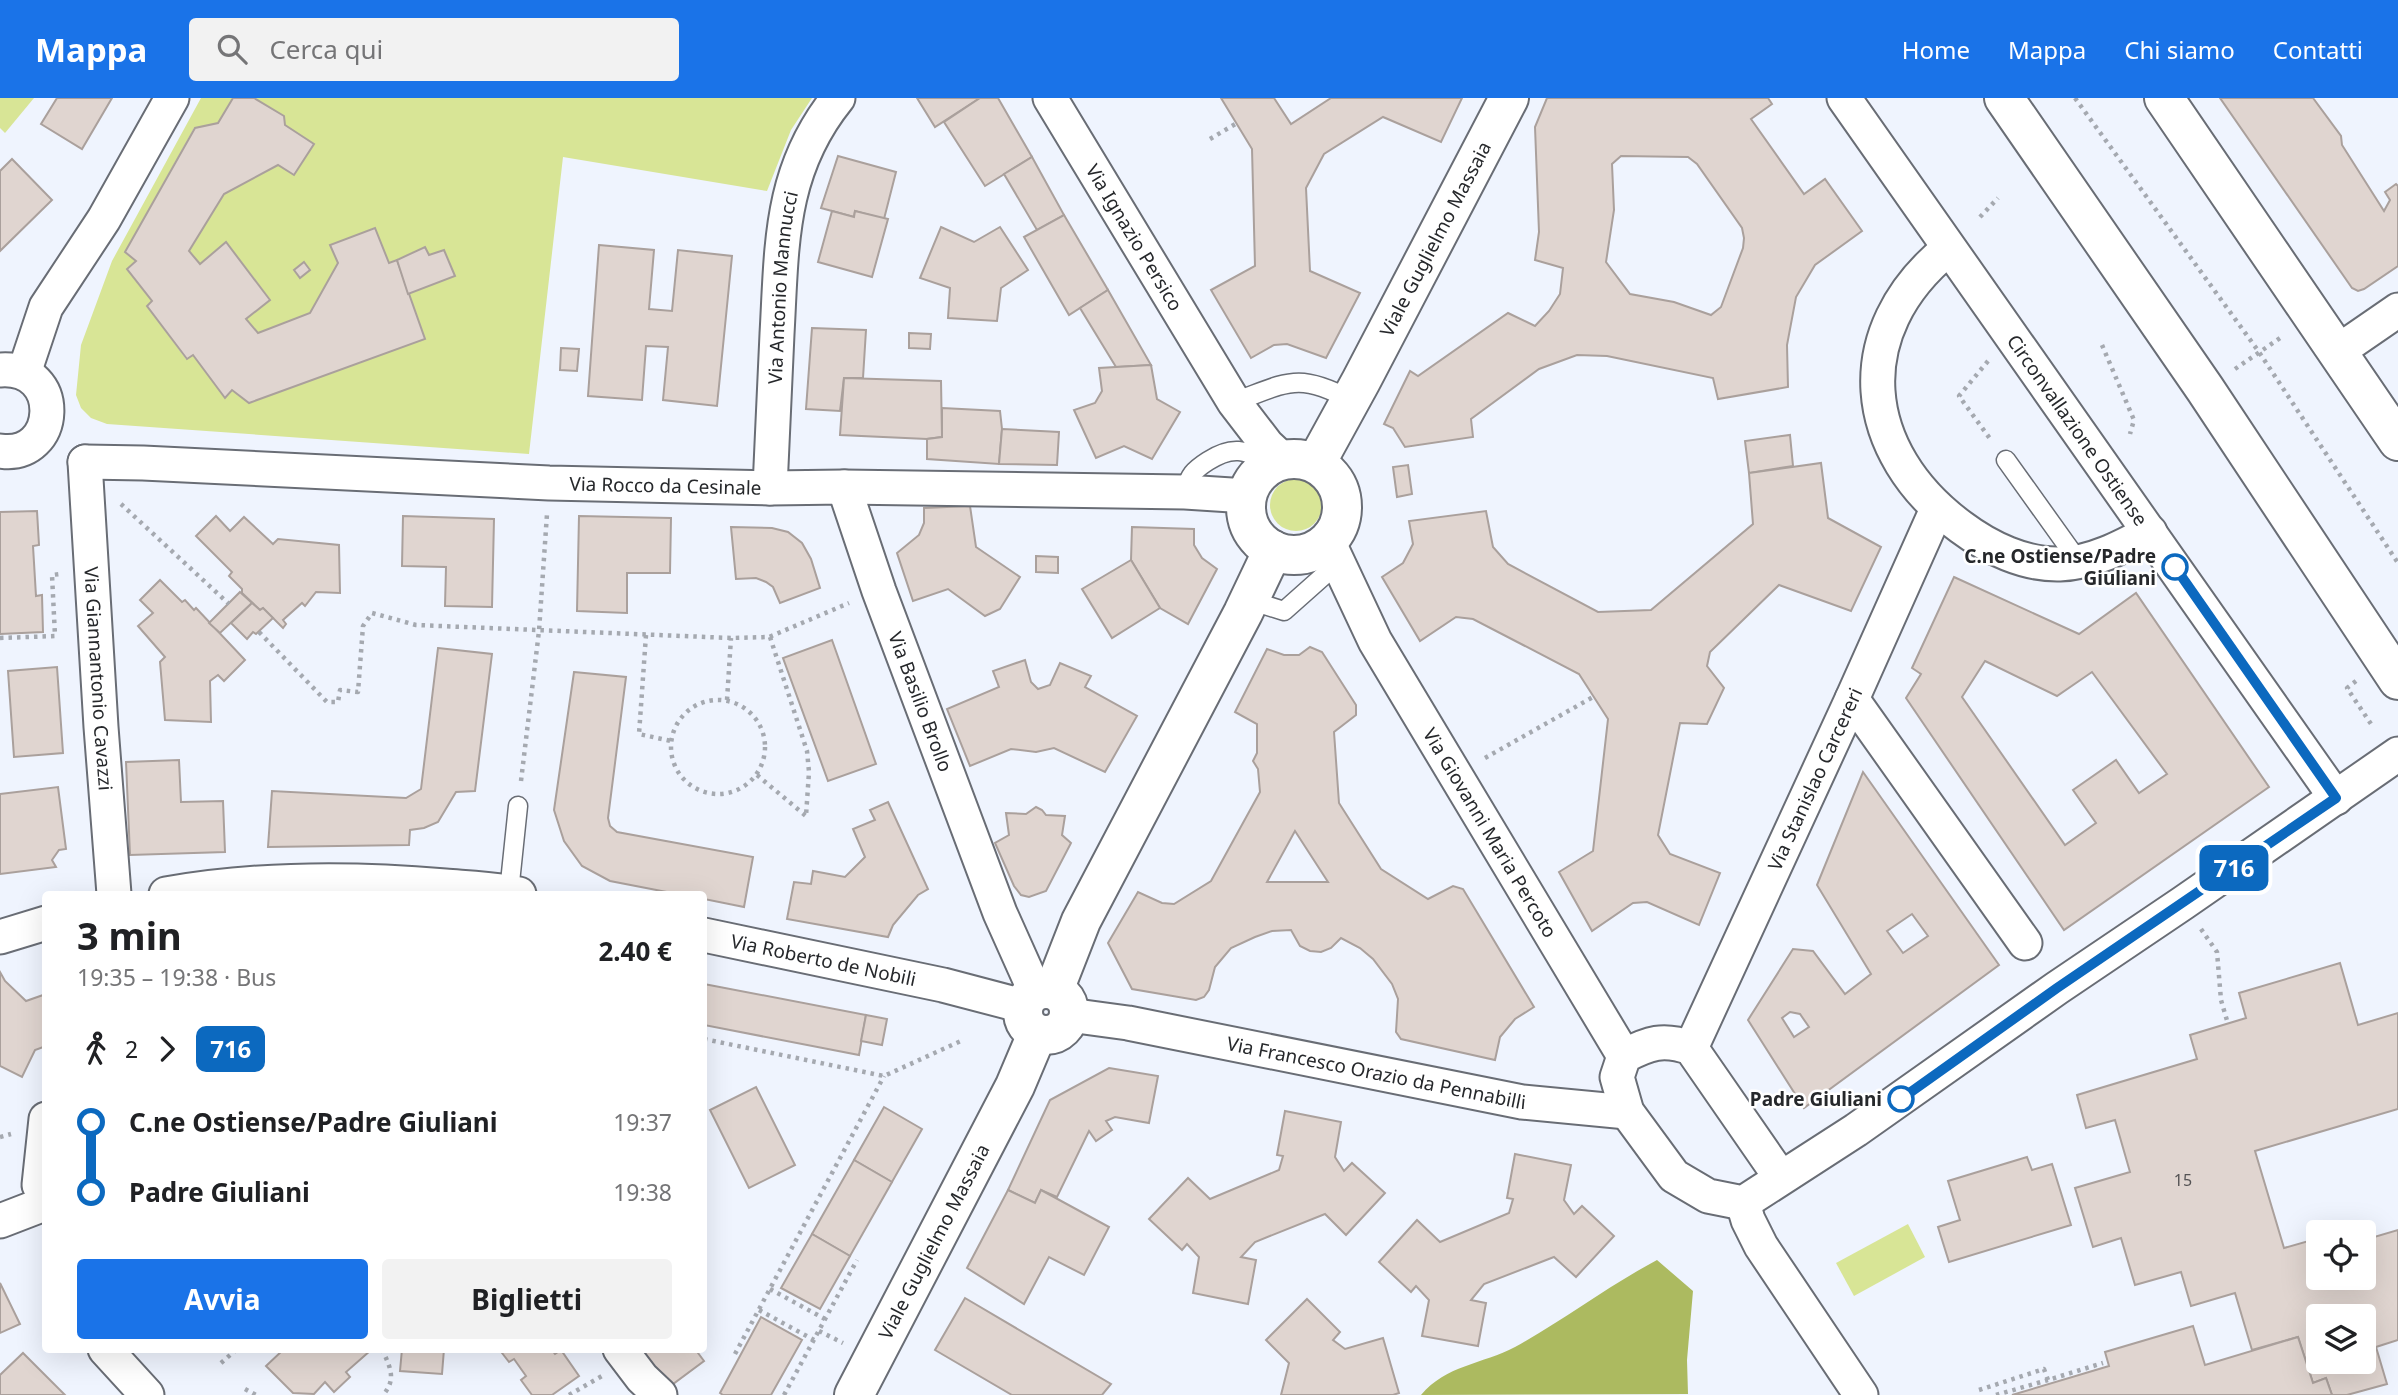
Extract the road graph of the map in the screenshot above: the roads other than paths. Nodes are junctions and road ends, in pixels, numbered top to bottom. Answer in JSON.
{"nodes":[{"id":1,"x":172,"y":98,"type":"edge"},
{"id":2,"x":838,"y":98,"type":"edge"},
{"id":3,"x":1050,"y":98,"type":"edge"},
{"id":4,"x":1509,"y":98,"type":"edge"},
{"id":5,"x":1844,"y":98,"type":"edge"},
{"id":6,"x":2004,"y":98,"type":"edge"},
{"id":7,"x":2164,"y":98,"type":"edge"},
{"id":8,"x":1948,"y":249,"type":"junction"},
{"id":9,"x":2398,"y":310,"type":"edge"},
{"id":10,"x":0,"y":345,"type":"edge"},
{"id":11,"x":2337,"y":352,"type":"junction"},
{"id":12,"x":8,"y":371,"type":"edge"},
{"id":13,"x":1227,"y":389,"type":"junction"},
{"id":14,"x":1356,"y":390,"type":"junction"},
{"id":15,"x":43,"y":430,"type":"junction"},
{"id":16,"x":2398,"y":441,"type":"edge"},
{"id":17,"x":0,"y":451,"type":"edge"},
{"id":18,"x":2006,"y":460,"type":"road end"},
{"id":19,"x":85,"y":462,"type":"junction"},
{"id":20,"x":1290,"y":462,"type":"junction"},
{"id":21,"x":844,"y":487,"type":"junction"},
{"id":22,"x":770,"y":488,"type":"junction"},
{"id":23,"x":1185,"y":492,"type":"junction"},
{"id":24,"x":1247,"y":496,"type":"junction"},
{"id":25,"x":1937,"y":509,"type":"junction"},
{"id":26,"x":2150,"y":532,"type":"junction"},
{"id":27,"x":1272,"y":550,"type":"junction"},
{"id":28,"x":1333,"y":552,"type":"junction"},
{"id":29,"x":2079,"y":562,"type":"junction"},
{"id":30,"x":1249,"y":600,"type":"junction"},
{"id":31,"x":2382,"y":677,"type":"edge"},
{"id":32,"x":1852,"y":699,"type":"junction"},
{"id":33,"x":2398,"y":754,"type":"edge"},
{"id":34,"x":2336,"y":798,"type":"junction"},
{"id":35,"x":518,"y":806,"type":"road end"},
{"id":36,"x":114,"y":891,"type":"edge"},
{"id":37,"x":195,"y":891,"type":"edge"},
{"id":38,"x":491,"y":891,"type":"edge"},
{"id":39,"x":512,"y":891,"type":"edge"},
{"id":40,"x":42,"y":924,"type":"edge"},
{"id":41,"x":707,"y":936,"type":"edge"},
{"id":42,"x":0,"y":937,"type":"edge"},
{"id":43,"x":2025,"y":943,"type":"dead end"},
{"id":44,"x":1044,"y":1007,"type":"junction"},
{"id":45,"x":1691,"y":1048,"type":"junction"},
{"id":46,"x":1624,"y":1056,"type":"junction"},
{"id":47,"x":1627,"y":1112,"type":"junction"},
{"id":48,"x":42,"y":1163,"type":"edge"},
{"id":49,"x":1781,"y":1178,"type":"junction"},
{"id":50,"x":1743,"y":1203,"type":"junction"},
{"id":51,"x":0,"y":1222,"type":"edge"},
{"id":52,"x":111,"y":1356,"type":"edge"},
{"id":53,"x":613,"y":1362,"type":"edge"},
{"id":54,"x":147,"y":1395,"type":"edge"},
{"id":55,"x":660,"y":1395,"type":"edge"},
{"id":56,"x":853,"y":1395,"type":"edge"},
{"id":57,"x":1861,"y":1395,"type":"edge"}],
"edges":[{"from":1,"to":12,"type":"street"},
{"from":2,"to":22,"type":"street","name":"Via Antonio Mannucci"},
{"from":3,"to":13,"type":"street","name":"Via Ignazio Persico"},
{"from":4,"to":14,"type":"street","name":"Viale Guglielmo Massaia"},
{"from":5,"to":8,"type":"street","name":"Circonvallazione Ostiense"},
{"from":6,"to":31,"type":"street"},
{"from":7,"to":11,"type":"street"},
{"from":8,"to":25,"type":"street"},
{"from":8,"to":26,"type":"street","name":"Circonvallazione Ostiense"},
{"from":9,"to":11,"type":"street"},
{"from":10,"to":12,"type":"street"},
{"from":11,"to":16,"type":"street"},
{"from":12,"to":15,"type":"street"},
{"from":13,"to":14,"type":"lane"},
{"from":13,"to":20,"type":"street","name":"Via Ignazio Persico"},
{"from":14,"to":20,"type":"street","name":"Viale Guglielmo Massaia"},
{"from":15,"to":17,"type":"street"},
{"from":15,"to":19,"type":"street"},
{"from":18,"to":29,"type":"lane"},
{"from":19,"to":22,"type":"street","name":"Via Rocco da Cesinale"},
{"from":19,"to":36,"type":"street","name":"Via Giannantonio Cavazzi"},
{"from":20,"to":23,"type":"lane"},
{"from":20,"to":24,"type":"street"},
{"from":20,"to":28,"type":"street"},
{"from":21,"to":22,"type":"street","name":"Via Rocco da Cesinale"},
{"from":21,"to":23,"type":"street","name":"Via Rocco da Cesinale"},
{"from":21,"to":44,"type":"street","name":"Via Basilio Brollo"},
{"from":23,"to":24,"type":"street","name":"Via Rocco da Cesinale"},
{"from":24,"to":27,"type":"street"},
{"from":25,"to":29,"type":"street"},
{"from":25,"to":32,"type":"street","name":"Via Stanislao Carcereri"},
{"from":26,"to":29,"type":"street"},
{"from":26,"to":34,"type":"street","name":"Circonvallazione Ostiense"},
{"from":27,"to":28,"type":"street"},
{"from":27,"to":30,"type":"street"},
{"from":28,"to":30,"type":"lane"},
{"from":28,"to":46,"type":"street","name":"Via Giovanni Maria Percoto"},
{"from":30,"to":44,"type":"street","name":"Viale Guglielmo Massaia"},
{"from":32,"to":43,"type":"street"},
{"from":32,"to":45,"type":"street","name":"Via Stanislao Carcereri"},
{"from":33,"to":34,"type":"street"},
{"from":34,"to":49,"type":"street"},
{"from":35,"to":39,"type":"lane"},
{"from":37,"to":38,"type":"street"},
{"from":40,"to":42,"type":"street"},
{"from":41,"to":44,"type":"street","name":"Via Roberto de Nobili"},
{"from":44,"to":47,"type":"street","name":"Via Francesco Orazio da Pennabilli"},
{"from":44,"to":56,"type":"street","name":"Viale Guglielmo Massaia"},
{"from":45,"to":46,"type":"street"},
{"from":45,"to":49,"type":"street"},
{"from":46,"to":47,"type":"street"},
{"from":47,"to":50,"type":"street"},
{"from":48,"to":51,"type":"street"},
{"from":49,"to":50,"type":"street"},
{"from":50,"to":57,"type":"street"},
{"from":52,"to":54,"type":"street"},
{"from":53,"to":55,"type":"street"}]}
